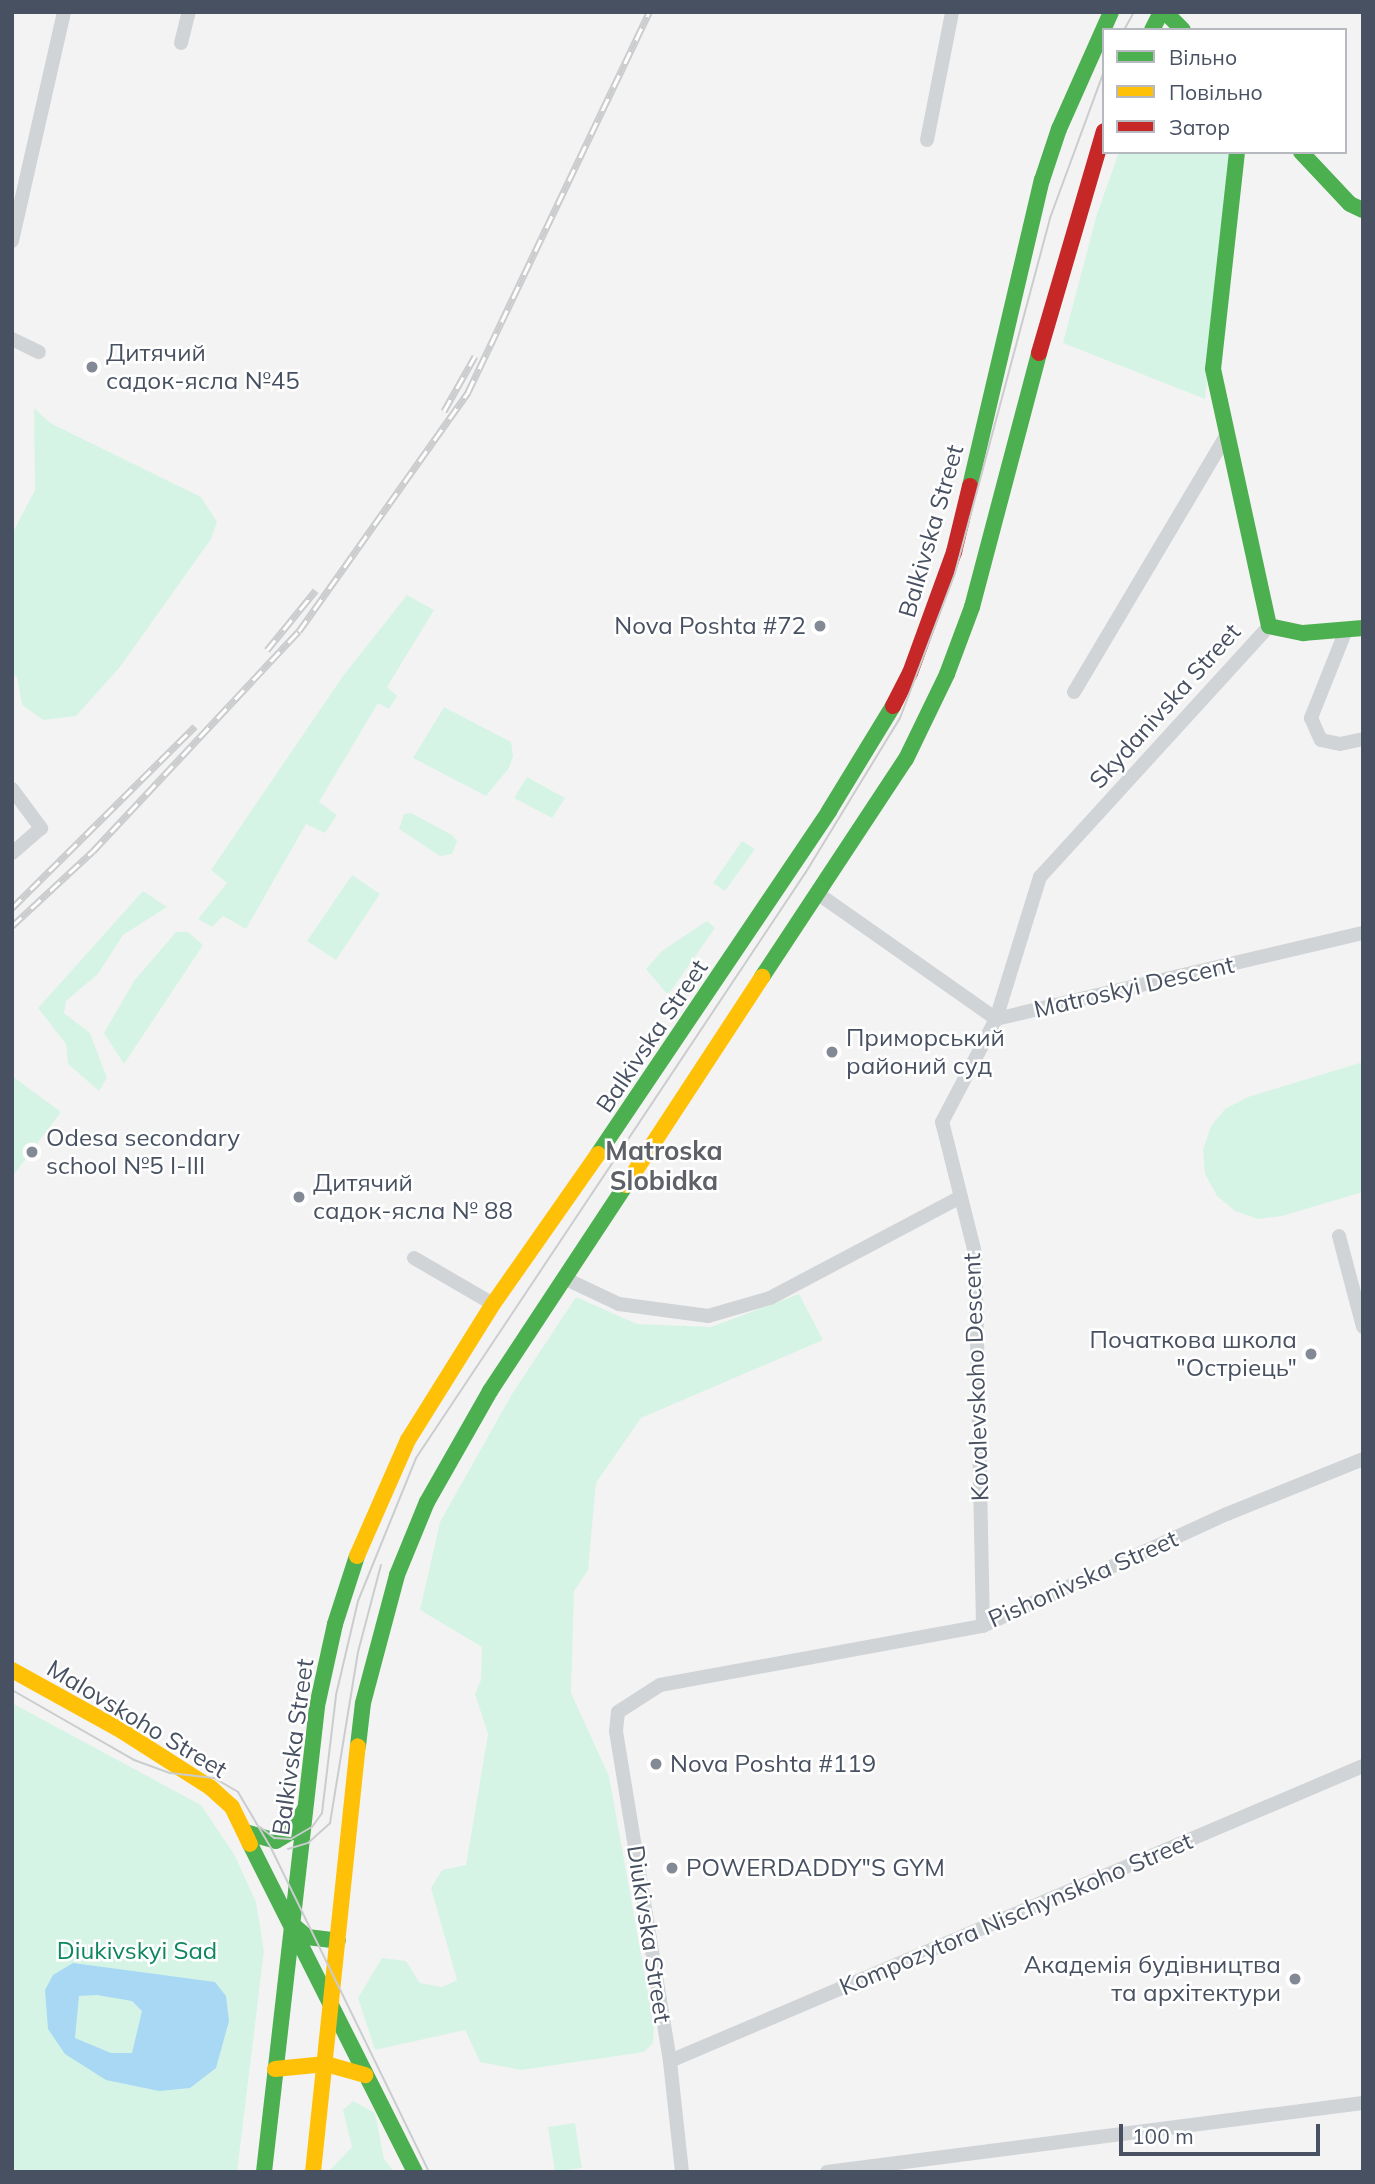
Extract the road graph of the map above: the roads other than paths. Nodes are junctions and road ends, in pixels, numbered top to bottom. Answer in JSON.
{"nodes":[{"id":1,"x":64,"y":12,"type":"edge"},
{"id":2,"x":189,"y":12,"type":"edge"},
{"id":3,"x":952,"y":12,"type":"edge"},
{"id":4,"x":1111,"y":12,"type":"edge"},
{"id":5,"x":1163,"y":12,"type":"edge"},
{"id":6,"x":1104,"y":28,"type":"edge"},
{"id":7,"x":1153,"y":28,"type":"edge"},
{"id":8,"x":1180,"y":28,"type":"edge"},
{"id":9,"x":1102,"y":32,"type":"edge"},
{"id":10,"x":181,"y":43,"type":"dead end"},
{"id":11,"x":1102,"y":137,"type":"edge"},
{"id":12,"x":927,"y":140,"type":"dead end"},
{"id":13,"x":1237,"y":154,"type":"edge"},
{"id":14,"x":1303,"y":154,"type":"edge"},
{"id":15,"x":1363,"y":211,"type":"edge"},
{"id":16,"x":12,"y":241,"type":"edge"},
{"id":17,"x":12,"y":339,"type":"edge"},
{"id":18,"x":39,"y":352,"type":"dead end"},
{"id":19,"x":1227,"y":435,"type":"junction"},
{"id":20,"x":1269,"y":626,"type":"junction"},
{"id":21,"x":1355,"y":629,"type":"edge"},
{"id":22,"x":1074,"y":692,"type":"dead end"},
{"id":23,"x":1363,"y":739,"type":"edge"},
{"id":24,"x":12,"y":789,"type":"edge"},
{"id":25,"x":12,"y":853,"type":"edge"},
{"id":26,"x":817,"y":893,"type":"junction"},
{"id":27,"x":1363,"y":933,"type":"edge"},
{"id":28,"x":996,"y":1019,"type":"junction"},
{"id":29,"x":961,"y":1197,"type":"junction"},
{"id":30,"x":1339,"y":1236,"type":"dead end"},
{"id":31,"x":414,"y":1258,"type":"dead end"},
{"id":32,"x":566,"y":1279,"type":"junction"},
{"id":33,"x":494,"y":1304,"type":"junction"},
{"id":34,"x":1363,"y":1327,"type":"edge"},
{"id":35,"x":1363,"y":1459,"type":"edge"},
{"id":36,"x":983,"y":1626,"type":"junction"},
{"id":37,"x":12,"y":1670,"type":"edge"},
{"id":38,"x":630,"y":1702,"type":"joint"},
{"id":39,"x":1363,"y":1766,"type":"edge"},
{"id":40,"x":307,"y":1805,"type":"junction"},
{"id":41,"x":245,"y":1832,"type":"junction"},
{"id":42,"x":291,"y":1924,"type":"junction"},
{"id":43,"x":338,"y":1941,"type":"junction"},
{"id":44,"x":332,"y":2014,"type":"junction"},
{"id":45,"x":670,"y":2061,"type":"junction"},
{"id":46,"x":326,"y":2064,"type":"junction"},
{"id":47,"x":275,"y":2068,"type":"junction"},
{"id":48,"x":365,"y":2075,"type":"junction"},
{"id":49,"x":1363,"y":2103,"type":"edge"},
{"id":50,"x":264,"y":2172,"type":"edge"},
{"id":51,"x":313,"y":2172,"type":"edge"},
{"id":52,"x":415,"y":2172,"type":"edge"},
{"id":53,"x":682,"y":2172,"type":"edge"},
{"id":54,"x":827,"y":2172,"type":"edge"}],
"edges":[{"from":1,"to":16,"type":"street"},
{"from":2,"to":10,"type":"street"},
{"from":3,"to":12,"type":"street"},
{"from":4,"to":6,"type":"main road","name":"Balkivska Street"},
{"from":5,"to":7,"type":"main road"},
{"from":5,"to":8,"type":"main road"},
{"from":9,"to":33,"type":"main road","name":"Balkivska Street"},
{"from":11,"to":26,"type":"main road"},
{"from":13,"to":19,"type":"main road","name":"Skydanivska Street"},
{"from":14,"to":15,"type":"main road"},
{"from":17,"to":18,"type":"street"},
{"from":19,"to":20,"type":"main road","name":"Skydanivska Street"},
{"from":19,"to":22,"type":"street"},
{"from":20,"to":21,"type":"main road"},
{"from":20,"to":28,"type":"street","name":"Skydanivska Street"},
{"from":21,"to":23,"type":"street"},
{"from":24,"to":25,"type":"street"},
{"from":26,"to":28,"type":"street"},
{"from":26,"to":32,"type":"main road"},
{"from":27,"to":28,"type":"street","name":"Matroskyi Descent"},
{"from":28,"to":29,"type":"street","name":"Kovalevskoho Descent"},
{"from":29,"to":32,"type":"street"},
{"from":29,"to":36,"type":"street","name":"Kovalevskoho Descent"},
{"from":30,"to":34,"type":"street"},
{"from":31,"to":33,"type":"street"},
{"from":32,"to":43,"type":"main road"},
{"from":33,"to":40,"type":"main road","name":"Balkivska Street"},
{"from":35,"to":36,"type":"street","name":"Pishonivska Street"},
{"from":36,"to":38,"type":"street","name":"Pishonivska Street"},
{"from":37,"to":41,"type":"main road","name":"Malovskoho Street"},
{"from":38,"to":45,"type":"street","name":"Diukivska Street"},
{"from":39,"to":45,"type":"street","name":"Kompozytora Nischynskoho Street"},
{"from":40,"to":41,"type":"main road"},
{"from":40,"to":42,"type":"main road","name":"Balkivska Street"},
{"from":41,"to":42,"type":"main road","name":"Malovskoho Street"},
{"from":42,"to":43,"type":"main road"},
{"from":42,"to":44,"type":"main road","name":"Malovskoho Street"},
{"from":42,"to":47,"type":"main road","name":"Balkivska Street"},
{"from":43,"to":44,"type":"main road"},
{"from":44,"to":46,"type":"main road"},
{"from":44,"to":48,"type":"main road","name":"Malovskoho Street"},
{"from":45,"to":53,"type":"street","name":"Diukivska Street"},
{"from":46,"to":47,"type":"main road"},
{"from":46,"to":48,"type":"main road"},
{"from":46,"to":51,"type":"main road"},
{"from":47,"to":50,"type":"main road","name":"Balkivska Street"},
{"from":48,"to":52,"type":"main road","name":"Malovskoho Street"},
{"from":49,"to":54,"type":"street"}]}
